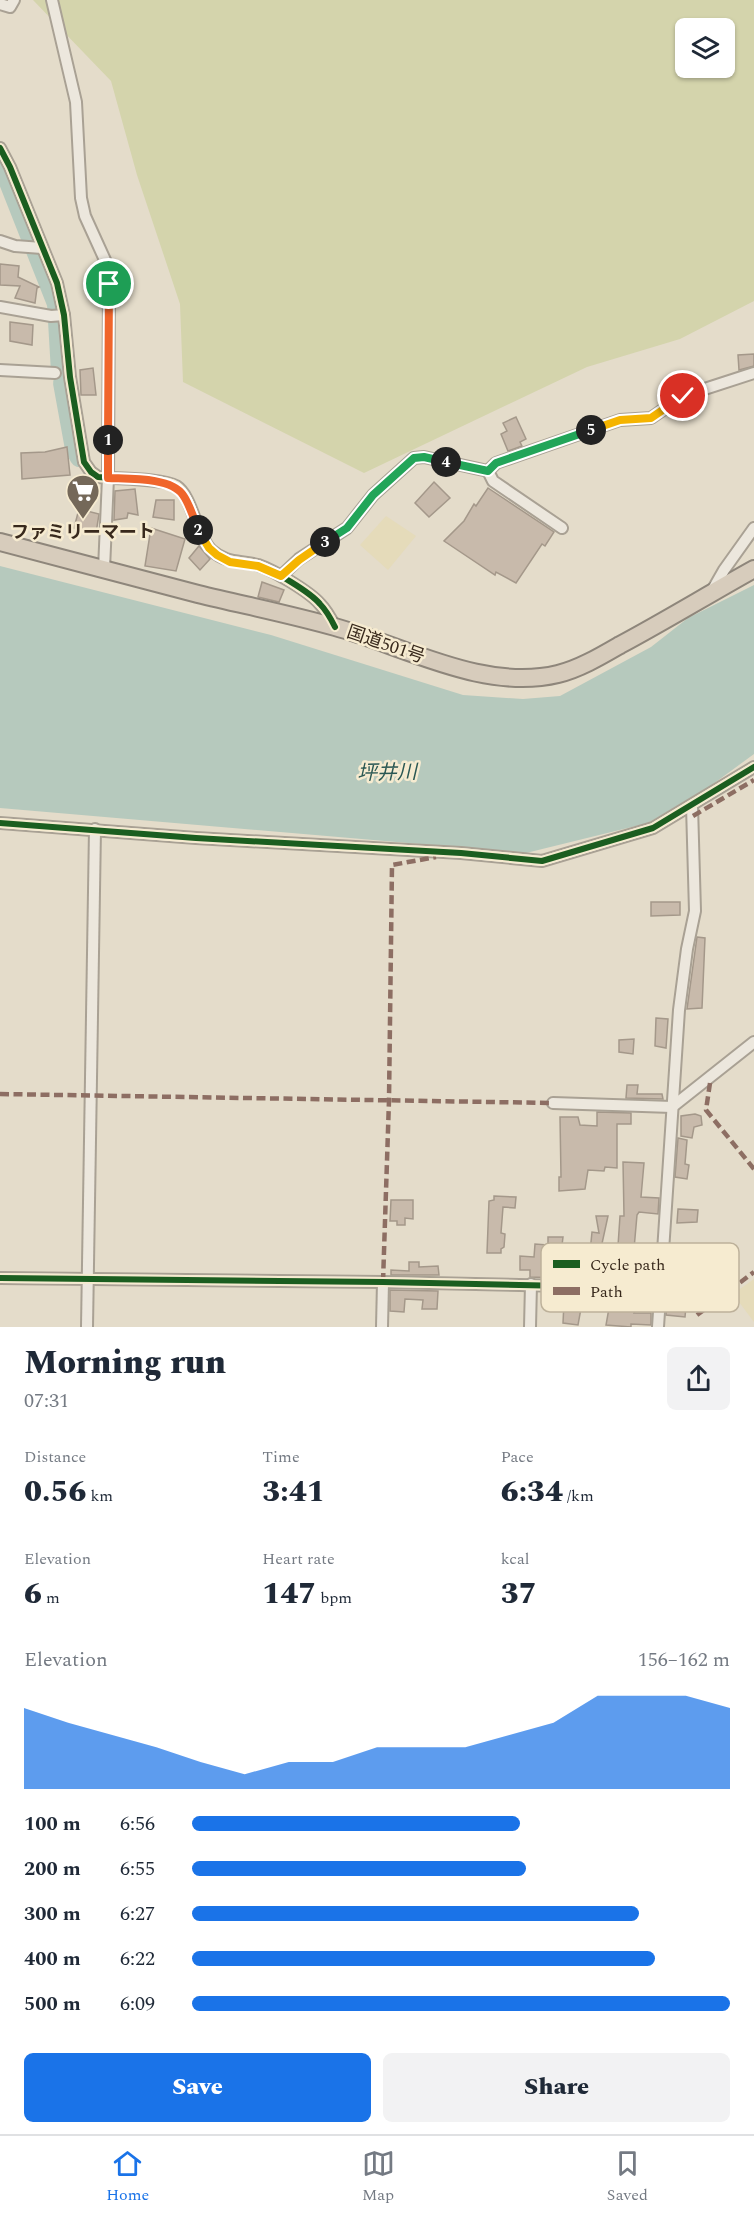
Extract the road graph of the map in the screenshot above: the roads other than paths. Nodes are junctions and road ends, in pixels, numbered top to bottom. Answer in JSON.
{"nodes":[{"id":1,"x":14,"y":0,"type":"edge"},
{"id":2,"x":52,"y":0,"type":"edge"},
{"id":3,"x":0,"y":4,"type":"edge"},
{"id":4,"x":0,"y":148,"type":"edge"},
{"id":5,"x":4,"y":168,"type":"edge"},
{"id":6,"x":0,"y":241,"type":"edge"},
{"id":7,"x":38,"y":248,"type":"junction"},
{"id":8,"x":0,"y":307,"type":"edge"},
{"id":9,"x":58,"y":316,"type":"junction"},
{"id":10,"x":0,"y":369,"type":"edge"},
{"id":11,"x":55,"y":373,"type":"dead end"},
{"id":12,"x":754,"y":373,"type":"edge"},
{"id":13,"x":488,"y":471,"type":"junction"},
{"id":14,"x":108,"y":478,"type":"junction"},
{"id":15,"x":561,"y":528,"type":"dead end"},
{"id":16,"x":754,"y":528,"type":"edge"},
{"id":17,"x":0,"y":542,"type":"edge"},
{"id":18,"x":104,"y":569,"type":"junction"},
{"id":19,"x":754,"y":569,"type":"edge"},
{"id":20,"x":281,"y":576,"type":"junction"},
{"id":21,"x":712,"y":592,"type":"junction"},
{"id":22,"x":335,"y":627,"type":"junction"},
{"id":23,"x":754,"y":767,"type":"edge"},
{"id":24,"x":692,"y":806,"type":"junction"},
{"id":25,"x":0,"y":823,"type":"edge"},
{"id":26,"x":95,"y":829,"type":"junction"},
{"id":27,"x":754,"y":1042,"type":"edge"},
{"id":28,"x":553,"y":1103,"type":"dead end"},
{"id":29,"x":672,"y":1107,"type":"junction"},
{"id":30,"x":663,"y":1243,"type":"edge"},
{"id":31,"x":0,"y":1278,"type":"edge"},
{"id":32,"x":87,"y":1280,"type":"junction"},
{"id":33,"x":383,"y":1282,"type":"junction"},
{"id":34,"x":531,"y":1284,"type":"junction"},
{"id":35,"x":541,"y":1284,"type":"edge"},
{"id":36,"x":659,"y":1312,"type":"edge"},
{"id":37,"x":87,"y":1327,"type":"edge"},
{"id":38,"x":382,"y":1327,"type":"edge"},
{"id":39,"x":530,"y":1327,"type":"edge"},
{"id":40,"x":658,"y":1327,"type":"edge"}],
"edges":[{"from":1,"to":3,"type":"street"},
{"from":2,"to":14,"type":"street"},
{"from":4,"to":5,"type":"street"},
{"from":5,"to":7,"type":"street"},
{"from":6,"to":7,"type":"street"},
{"from":7,"to":9,"type":"street"},
{"from":8,"to":9,"type":"street"},
{"from":9,"to":14,"type":"street"},
{"from":10,"to":11,"type":"street"},
{"from":12,"to":13,"type":"street"},
{"from":13,"to":15,"type":"street"},
{"from":13,"to":20,"type":"street"},
{"from":14,"to":18,"type":"street"},
{"from":14,"to":20,"type":"street"},
{"from":16,"to":21,"type":"street"},
{"from":17,"to":18,"type":"highway","name":"国道501号"},
{"from":18,"to":22,"type":"highway","name":"国道501号"},
{"from":19,"to":21,"type":"highway","name":"国道501号"},
{"from":20,"to":22,"type":"street"},
{"from":21,"to":22,"type":"highway","name":"国道501号"},
{"from":23,"to":24,"type":"street"},
{"from":24,"to":26,"type":"street"},
{"from":24,"to":29,"type":"street"},
{"from":25,"to":26,"type":"street"},
{"from":26,"to":32,"type":"street"},
{"from":27,"to":29,"type":"street"},
{"from":28,"to":29,"type":"street"},
{"from":29,"to":30,"type":"street"},
{"from":31,"to":32,"type":"street"},
{"from":32,"to":33,"type":"street"},
{"from":32,"to":37,"type":"street"},
{"from":33,"to":34,"type":"street"},
{"from":33,"to":38,"type":"street"},
{"from":34,"to":35,"type":"street"},
{"from":34,"to":39,"type":"street"},
{"from":36,"to":40,"type":"street"}]}
